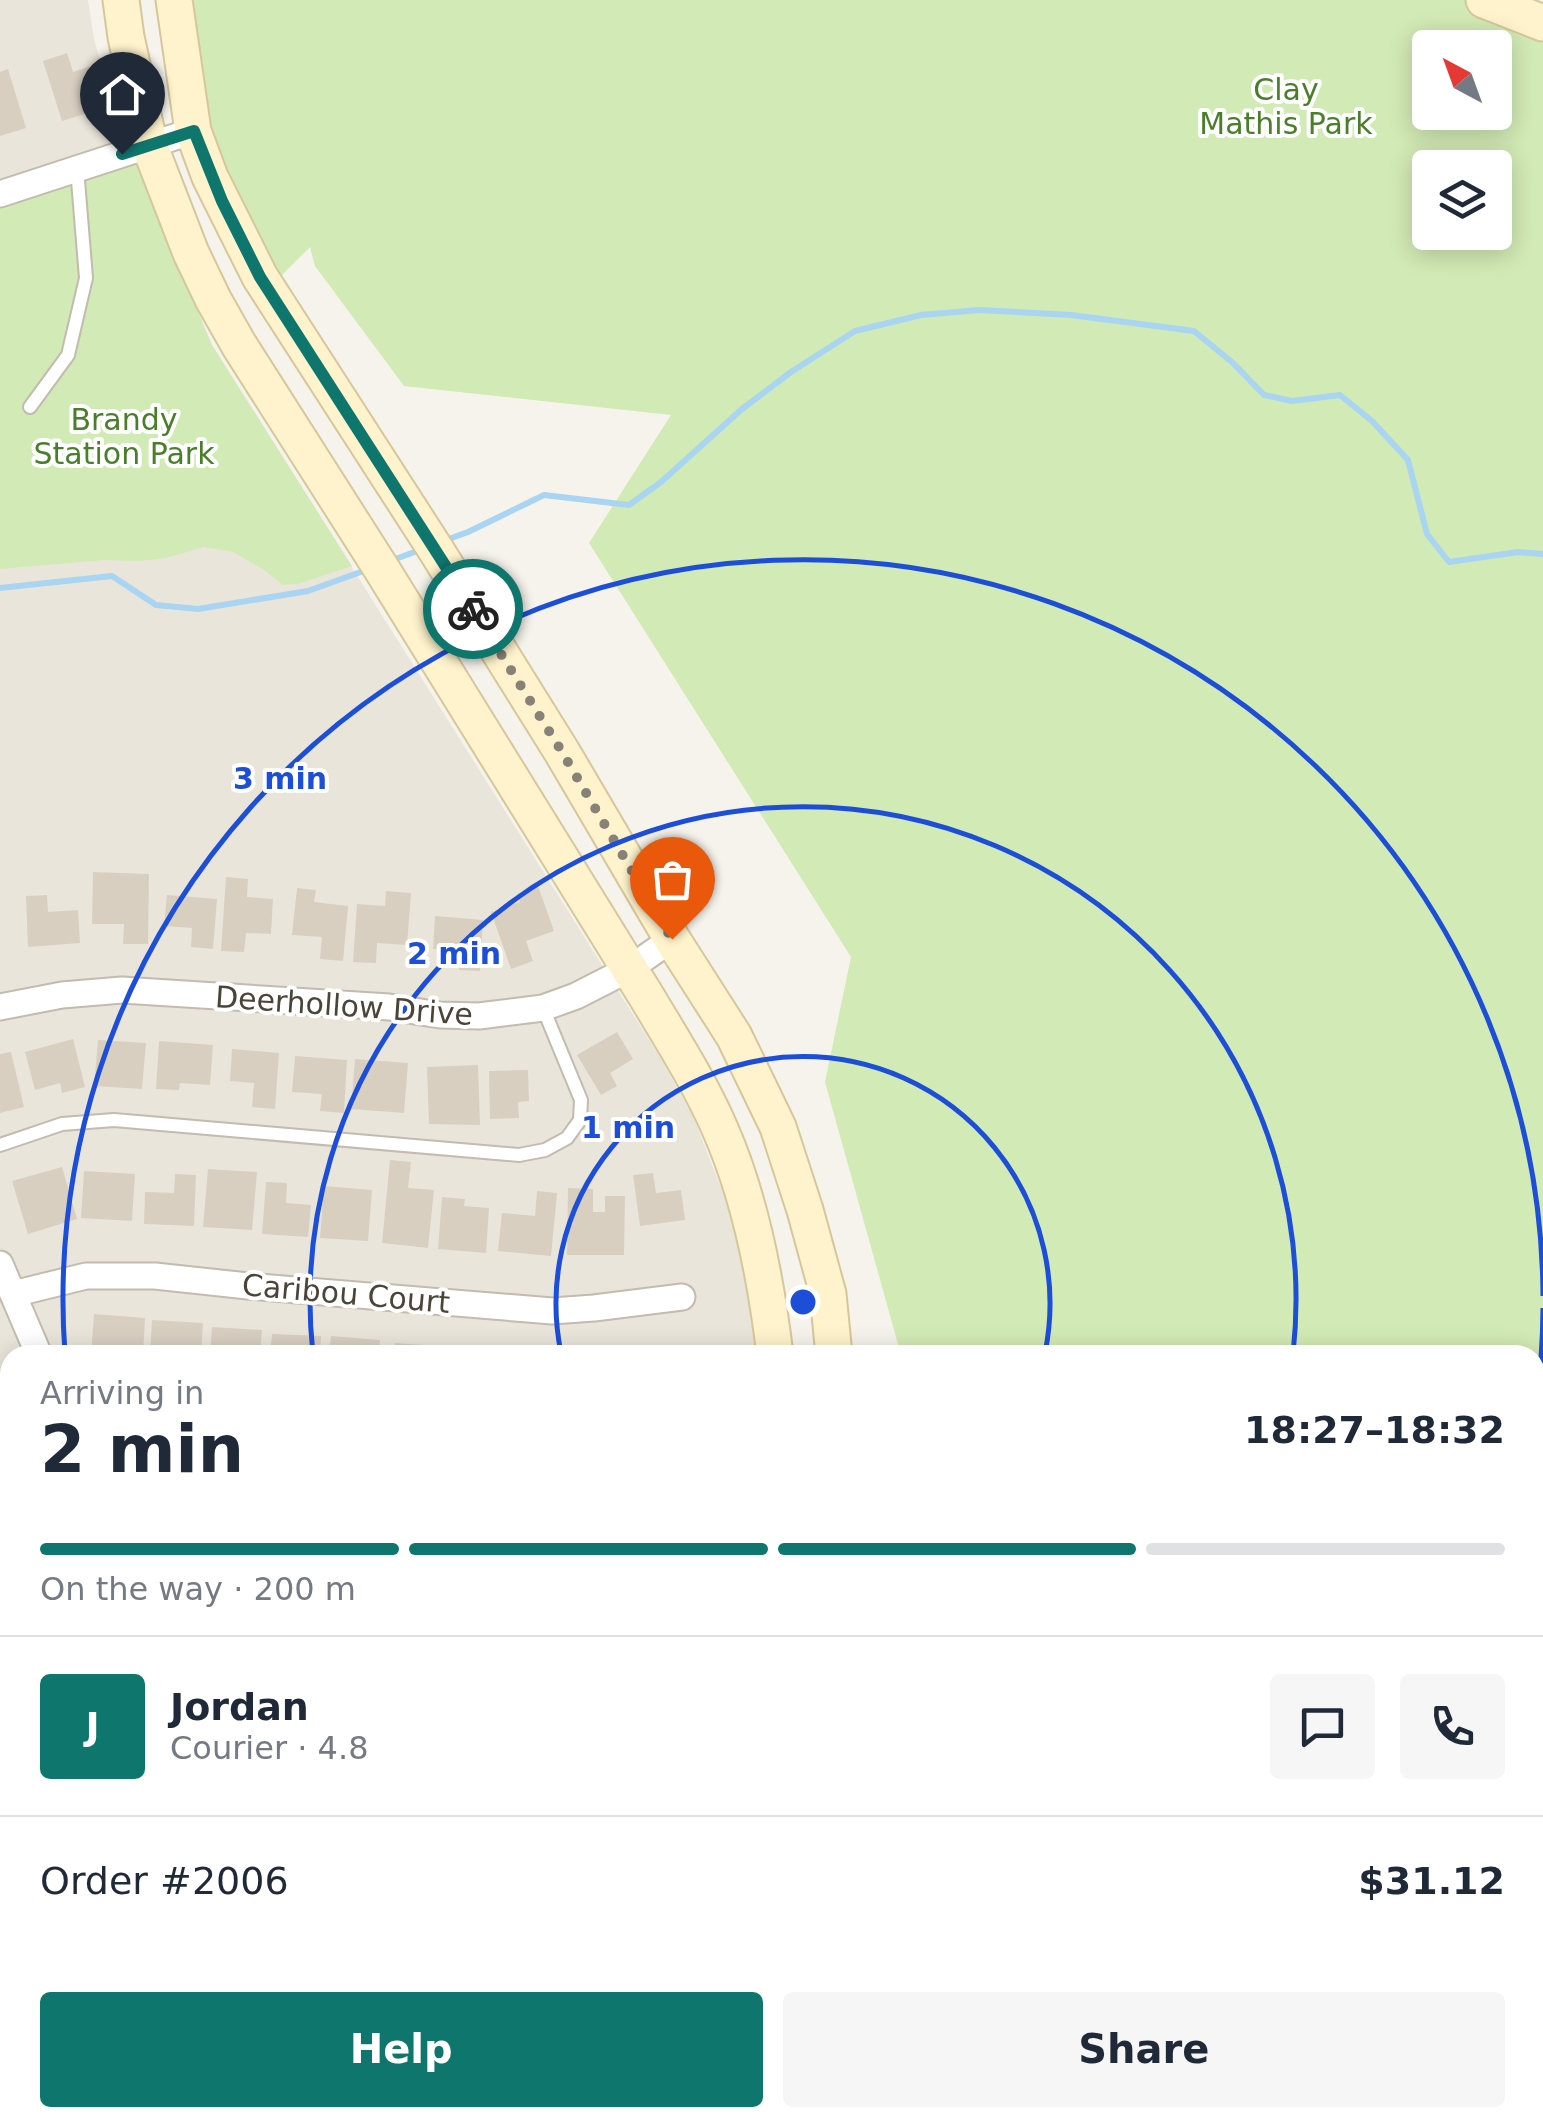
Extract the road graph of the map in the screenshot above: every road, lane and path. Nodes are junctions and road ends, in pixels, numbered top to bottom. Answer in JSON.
{"nodes":[{"id":1,"x":121,"y":0,"type":"edge"},
{"id":2,"x":174,"y":0,"type":"edge"},
{"id":3,"x":1484,"y":0,"type":"edge"},
{"id":4,"x":1543,"y":23,"type":"edge"},
{"id":5,"x":194,"y":131,"type":"junction"},
{"id":6,"x":150,"y":146,"type":"junction"},
{"id":7,"x":77,"y":168,"type":"junction"},
{"id":8,"x":0,"y":194,"type":"edge"},
{"id":9,"x":30,"y":408,"type":"dead end"},
{"id":10,"x":672,"y":939,"type":"junction"},
{"id":11,"x":628,"y":970,"type":"junction"},
{"id":12,"x":0,"y":1007,"type":"edge"},
{"id":13,"x":543,"y":1008,"type":"junction"},
{"id":14,"x":0,"y":1144,"type":"edge"},
{"id":15,"x":0,"y":1264,"type":"edge"},
{"id":16,"x":13,"y":1294,"type":"junction"},
{"id":17,"x":682,"y":1297,"type":"dead end"},
{"id":18,"x":35,"y":1345,"type":"edge"},
{"id":19,"x":774,"y":1345,"type":"edge"},
{"id":20,"x":833,"y":1345,"type":"edge"}],
"edges":[{"from":1,"to":6,"type":"main road"},
{"from":2,"to":5,"type":"main road"},
{"from":3,"to":4,"type":"main road"},
{"from":5,"to":6,"type":"street"},
{"from":5,"to":10,"type":"main road"},
{"from":6,"to":7,"type":"street"},
{"from":6,"to":11,"type":"main road"},
{"from":7,"to":8,"type":"street"},
{"from":7,"to":9,"type":"lane"},
{"from":10,"to":11,"type":"street","name":"Deerhollow Drive"},
{"from":10,"to":20,"type":"main road"},
{"from":11,"to":13,"type":"street","name":"Deerhollow Drive"},
{"from":11,"to":19,"type":"main road"},
{"from":12,"to":13,"type":"street","name":"Deerhollow Drive"},
{"from":13,"to":14,"type":"lane"},
{"from":15,"to":16,"type":"street"},
{"from":16,"to":17,"type":"street","name":"Caribou Court"},
{"from":16,"to":18,"type":"street"}]}
